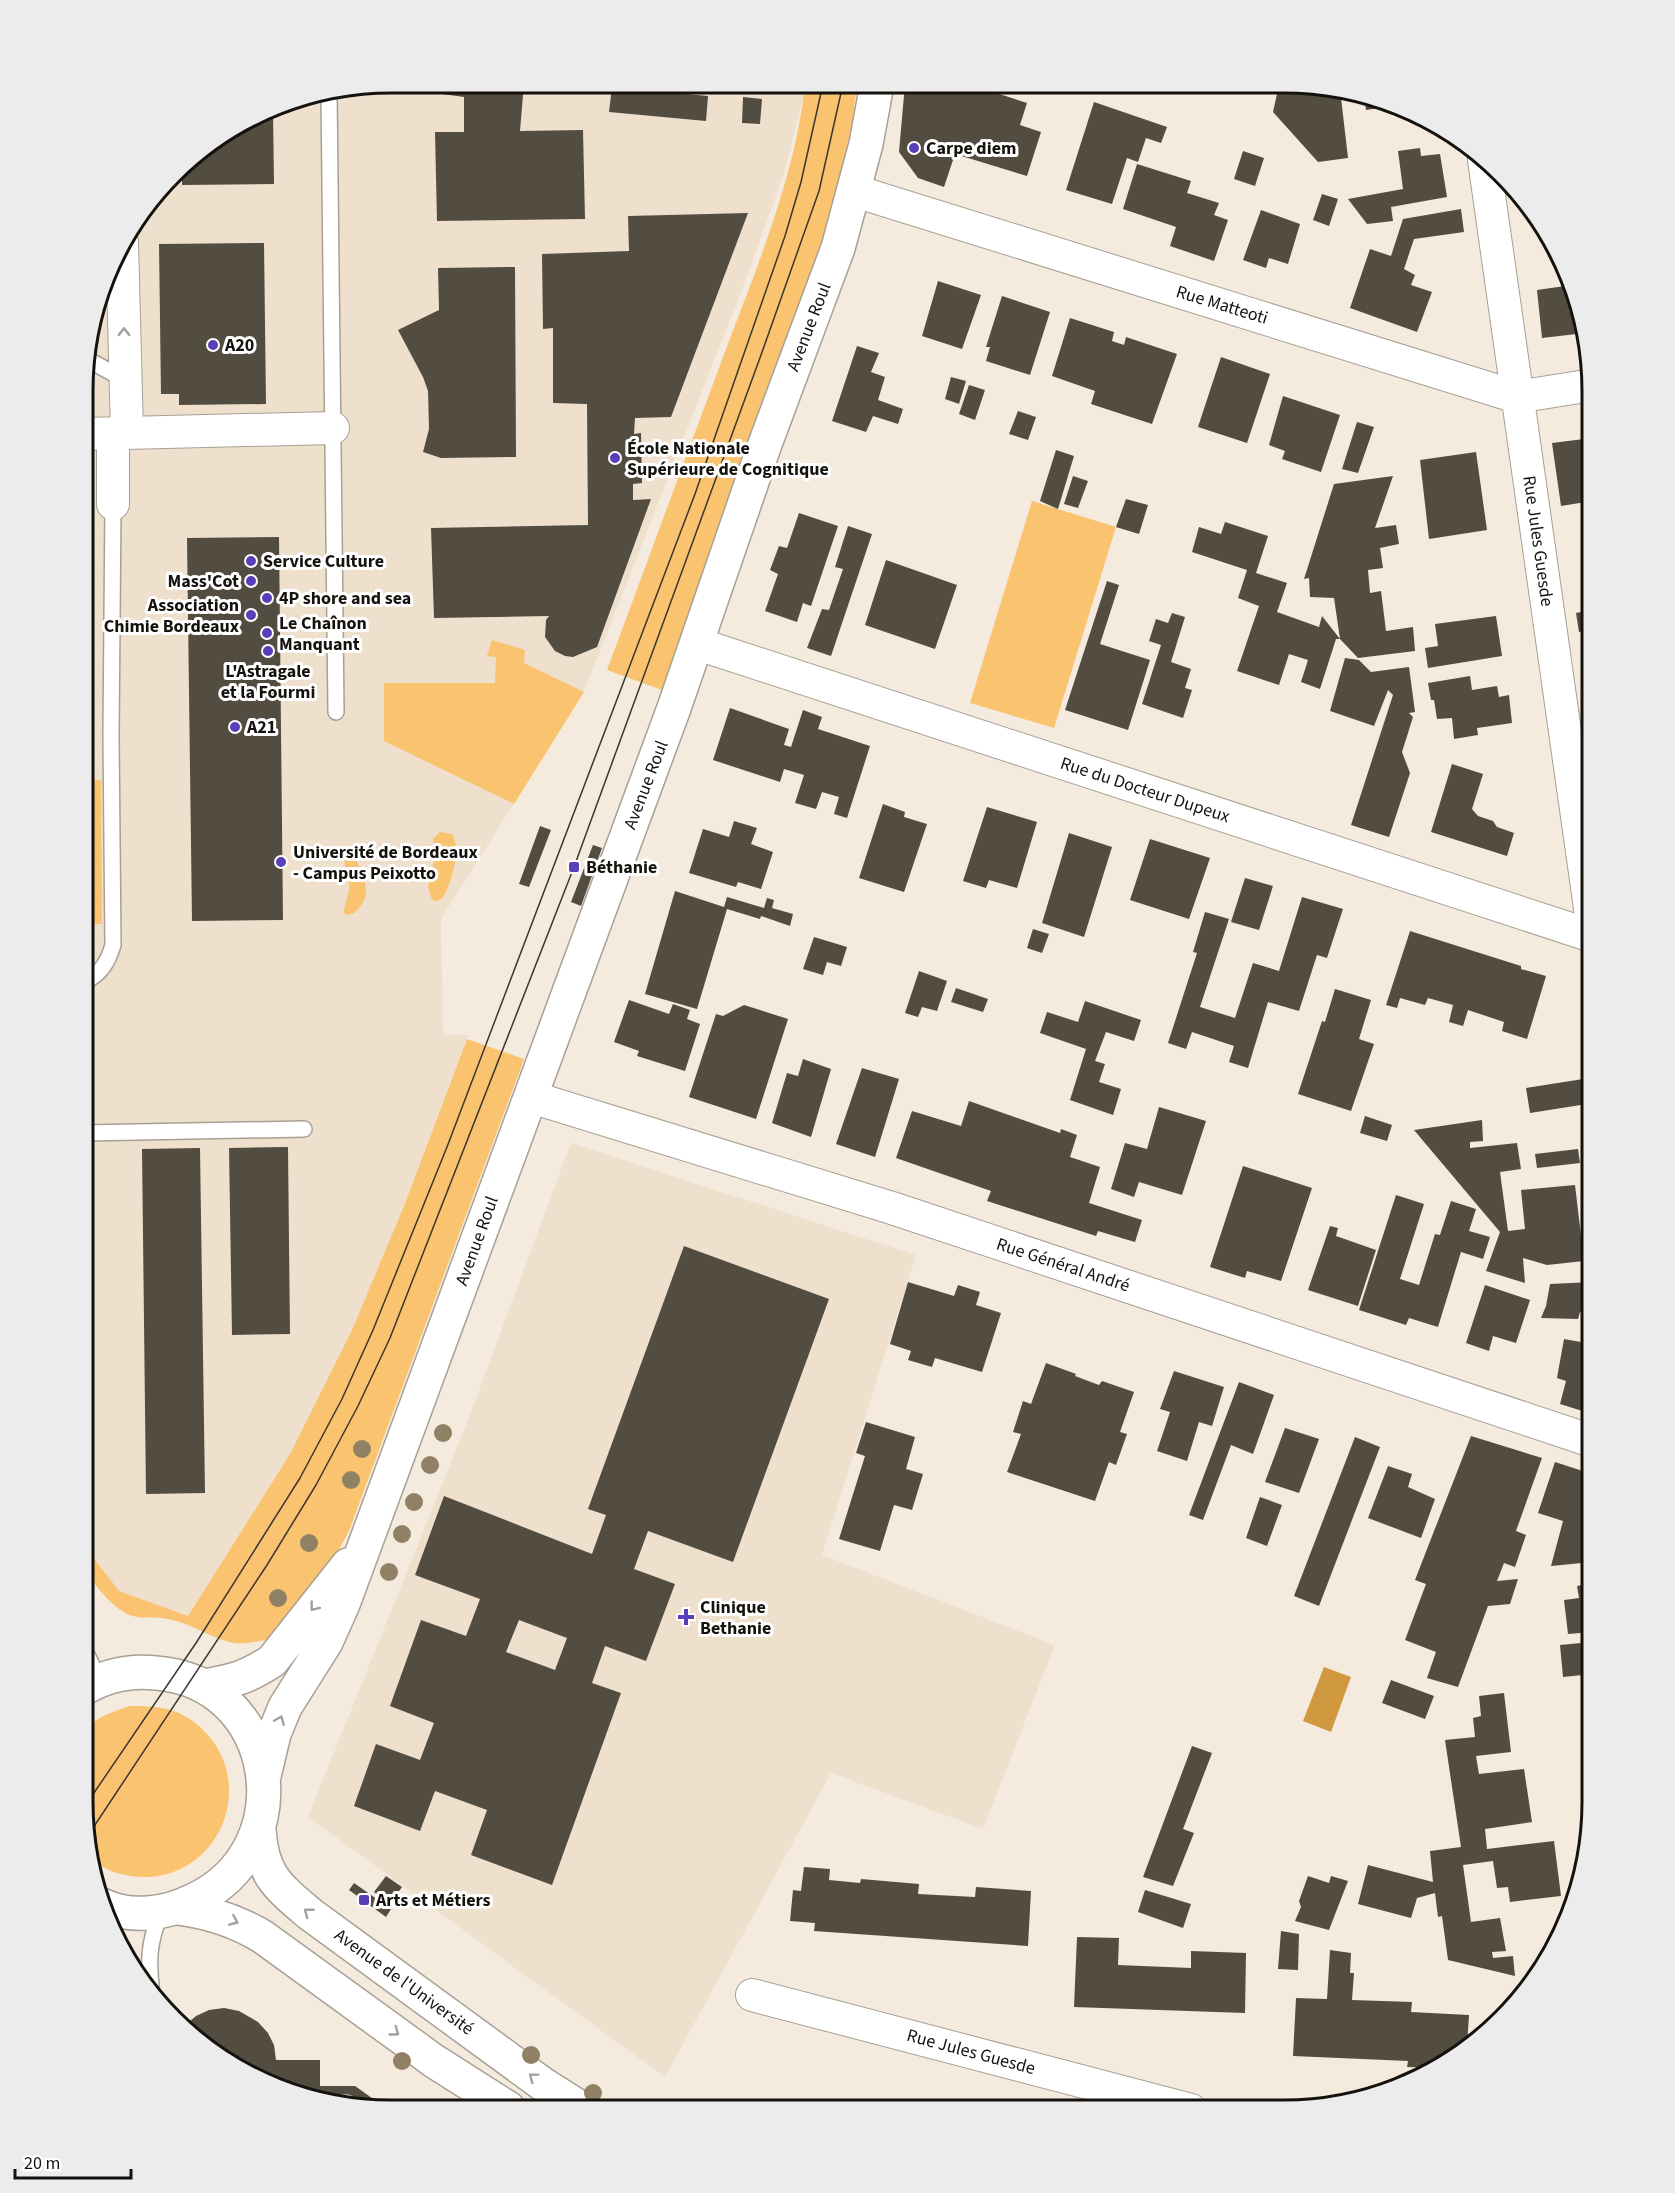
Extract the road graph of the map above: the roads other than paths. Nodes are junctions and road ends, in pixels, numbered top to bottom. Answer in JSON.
{"nodes":[{"id":1,"x":875,"y":93,"type":"edge"},
{"id":2,"x":329,"y":100,"type":"edge"},
{"id":3,"x":1487,"y":172,"type":"edge"},
{"id":4,"x":855,"y":191,"type":"junction"},
{"id":5,"x":122,"y":262,"type":"edge"},
{"id":6,"x":95,"y":363,"type":"edge"},
{"id":7,"x":125,"y":380,"type":"junction"},
{"id":8,"x":1582,"y":387,"type":"edge"},
{"id":9,"x":1517,"y":398,"type":"junction"},
{"id":10,"x":333,"y":428,"type":"junction"},
{"id":11,"x":108,"y":433,"type":"edge"},
{"id":12,"x":113,"y":504,"type":"joint"},
{"id":13,"x":698,"y":644,"type":"junction"},
{"id":14,"x":336,"y":712,"type":"dead end"},
{"id":15,"x":1582,"y":852,"type":"edge"},
{"id":16,"x":1582,"y":933,"type":"edge"},
{"id":17,"x":93,"y":977,"type":"edge"},
{"id":18,"x":531,"y":1097,"type":"junction"},
{"id":19,"x":304,"y":1129,"type":"dead end"},
{"id":20,"x":93,"y":1133,"type":"edge"},
{"id":21,"x":1582,"y":1438,"type":"edge"},
{"id":22,"x":364,"y":1545,"type":"junction"},
{"id":23,"x":93,"y":1683,"type":"edge"},
{"id":24,"x":203,"y":1686,"type":"junction"},
{"id":25,"x":264,"y":1776,"type":"junction"},
{"id":26,"x":259,"y":1830,"type":"junction"},
{"id":27,"x":113,"y":1908,"type":"edge"},
{"id":28,"x":169,"y":1910,"type":"junction"},
{"id":29,"x":151,"y":1977,"type":"edge"},
{"id":30,"x":752,"y":1995,"type":"dead end"},
{"id":31,"x":495,"y":2100,"type":"edge"},
{"id":32,"x":568,"y":2100,"type":"edge"},
{"id":33,"x":1153,"y":2100,"type":"edge"}],
"edges":[{"from":1,"to":4,"type":"main road","name":"Avenue Roul"},
{"from":2,"to":10,"type":"lane"},
{"from":3,"to":9,"type":"street","name":"Rue Jules Guesde"},
{"from":4,"to":9,"type":"street","name":"Rue Matteoti"},
{"from":4,"to":13,"type":"main road","name":"Avenue Roul"},
{"from":7,"to":5,"type":"street","one_way":true},
{"from":6,"to":7,"type":"lane"},
{"from":7,"to":11,"type":"street"},
{"from":8,"to":9,"type":"street","name":"Rue Matteoti"},
{"from":9,"to":15,"type":"street","name":"Rue Jules Guesde"},
{"from":10,"to":11,"type":"street"},
{"from":10,"to":14,"type":"lane"},
{"from":11,"to":12,"type":"street"},
{"from":12,"to":17,"type":"lane"},
{"from":13,"to":16,"type":"street","name":"Rue du Docteur Dupeux"},
{"from":13,"to":18,"type":"main road","name":"Avenue Roul"},
{"from":18,"to":21,"type":"street","name":"Rue Général André"},
{"from":18,"to":22,"type":"main road","name":"Avenue Roul"},
{"from":19,"to":20,"type":"lane"},
{"from":22,"to":24,"type":"main road","name":"Avenue Roul","one_way":true},
{"from":25,"to":22,"type":"main road","name":"Avenue Roul","one_way":true},
{"from":23,"to":24,"type":"main road"},
{"from":24,"to":25,"type":"main road"},
{"from":25,"to":26,"type":"main road"},
{"from":26,"to":28,"type":"main road"},
{"from":32,"to":26,"type":"main road","name":"Avenue de l'Université","one_way":true},
{"from":27,"to":28,"type":"main road"},
{"from":28,"to":29,"type":"lane"},
{"from":28,"to":31,"type":"main road","one_way":true},
{"from":30,"to":33,"type":"street","name":"Rue Jules Guesde"}]}
